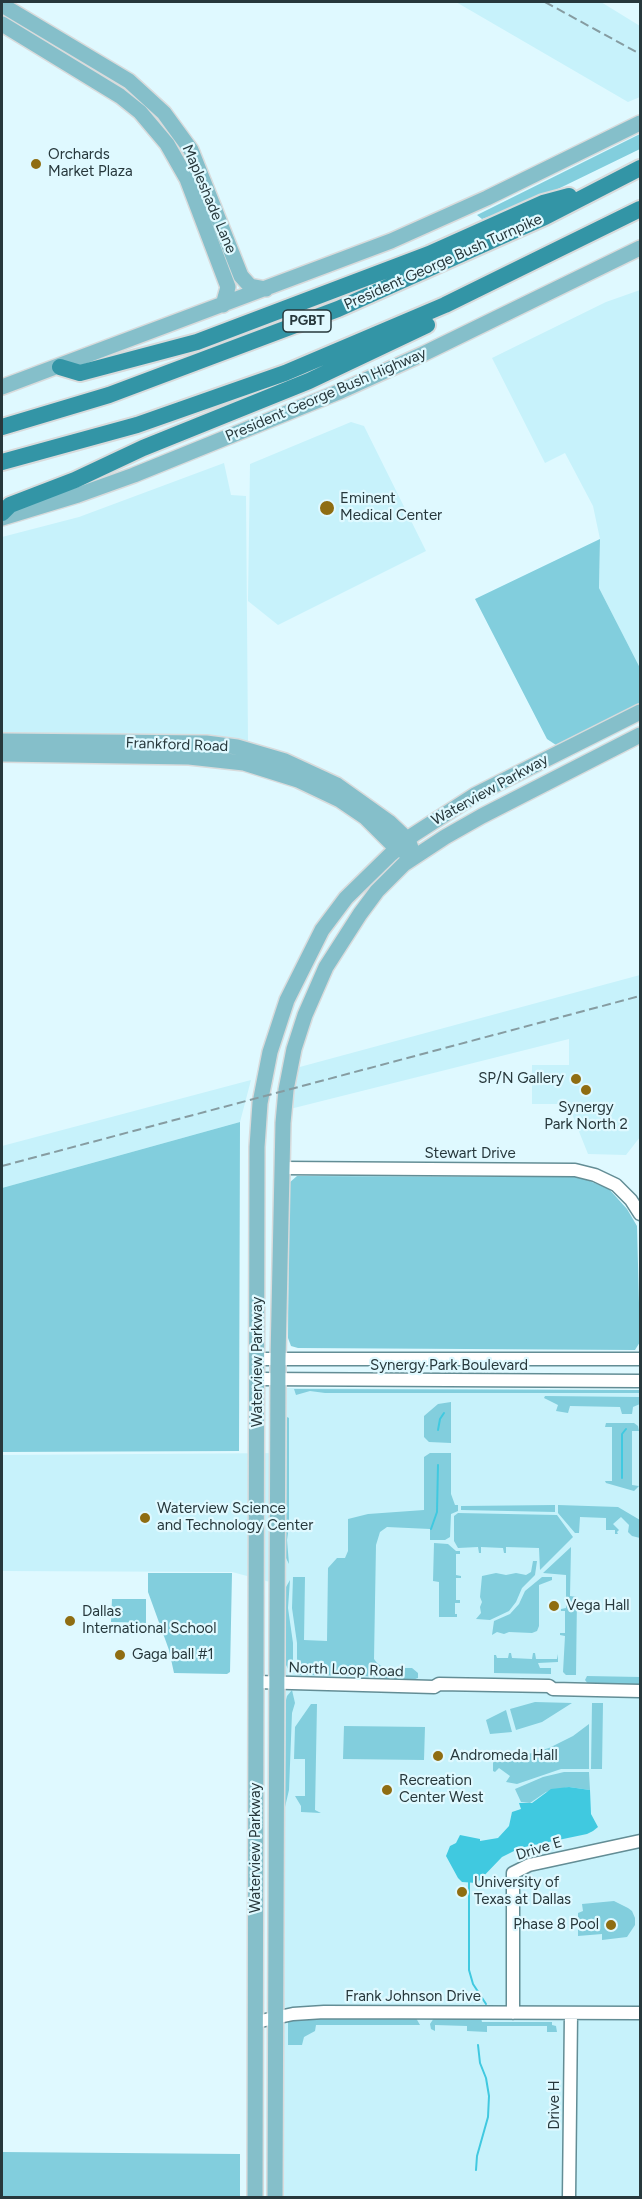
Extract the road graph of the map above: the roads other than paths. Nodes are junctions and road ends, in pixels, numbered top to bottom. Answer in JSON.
{"nodes":[{"id":1,"x":2,"y":5,"type":"edge"},
{"id":2,"x":16,"y":13,"type":"junction"},
{"id":3,"x":4,"y":26,"type":"edge"},
{"id":4,"x":135,"y":86,"type":"junction"},
{"id":5,"x":124,"y":99,"type":"junction"},
{"id":6,"x":640,"y":123,"type":"edge"},
{"id":7,"x":640,"y":168,"type":"edge"},
{"id":8,"x":202,"y":174,"type":"junction"},
{"id":9,"x":187,"y":179,"type":"junction"},
{"id":10,"x":602,"y":187,"type":"junction"},
{"id":11,"x":640,"y":209,"type":"edge"},
{"id":12,"x":640,"y":248,"type":"edge"},
{"id":13,"x":266,"y":289,"type":"junction"},
{"id":14,"x":478,"y":289,"type":"junction"},
{"id":15,"x":223,"y":305,"type":"junction"},
{"id":16,"x":60,"y":367,"type":"junction"},
{"id":17,"x":2,"y":387,"type":"edge"},
{"id":18,"x":2,"y":427,"type":"edge"},
{"id":19,"x":2,"y":462,"type":"edge"},
{"id":20,"x":2,"y":513,"type":"edge"},
{"id":21,"x":2,"y":518,"type":"edge"},
{"id":22,"x":640,"y":712,"type":"edge"},
{"id":23,"x":640,"y":735,"type":"edge"},
{"id":24,"x":2,"y":741,"type":"edge"},
{"id":25,"x":2,"y":754,"type":"edge"},
{"id":26,"x":402,"y":844,"type":"junction"},
{"id":27,"x":414,"y":856,"type":"junction"},
{"id":28,"x":307,"y":957,"type":"junction"},
{"id":29,"x":326,"y":967,"type":"junction"},
{"id":30,"x":282,"y":1168,"type":"junction"},
{"id":31,"x":640,"y":1214,"type":"edge"},
{"id":32,"x":258,"y":1359,"type":"junction"},
{"id":33,"x":278,"y":1359,"type":"junction"},
{"id":34,"x":640,"y":1359,"type":"edge"},
{"id":35,"x":258,"y":1379,"type":"junction"},
{"id":36,"x":278,"y":1380,"type":"junction"},
{"id":37,"x":640,"y":1381,"type":"edge"},
{"id":38,"x":258,"y":1460,"type":"junction"},
{"id":39,"x":278,"y":1460,"type":"junction"},
{"id":40,"x":257,"y":1682,"type":"junction"},
{"id":41,"x":277,"y":1683,"type":"junction"},
{"id":42,"x":640,"y":1691,"type":"edge"},
{"id":43,"x":640,"y":1841,"type":"edge"},
{"id":44,"x":513,"y":2013,"type":"junction"},
{"id":45,"x":570,"y":2013,"type":"junction"},
{"id":46,"x":640,"y":2013,"type":"edge"},
{"id":47,"x":276,"y":2017,"type":"junction"},
{"id":48,"x":256,"y":2022,"type":"junction"},
{"id":49,"x":255,"y":2141,"type":"junction"},
{"id":50,"x":276,"y":2141,"type":"junction"},
{"id":51,"x":255,"y":2198,"type":"edge"},
{"id":52,"x":275,"y":2198,"type":"edge"},
{"id":53,"x":569,"y":2198,"type":"edge"}],
"edges":[{"from":1,"to":2,"type":"main road","name":"Mapleshade Lane"},
{"from":2,"to":3,"type":"main road"},
{"from":2,"to":4,"type":"main road","name":"Mapleshade Lane"},
{"from":3,"to":5,"type":"main road","name":"Mapleshade Lane"},
{"from":4,"to":5,"type":"main road"},
{"from":4,"to":8,"type":"main road","name":"Mapleshade Lane"},
{"from":5,"to":9,"type":"main road","name":"Mapleshade Lane"},
{"from":6,"to":13,"type":"main road"},
{"from":7,"to":10,"type":"highway","name":"President George Bush Turnpike","number":"PGBT"},
{"from":8,"to":9,"type":"main road"},
{"from":8,"to":13,"type":"main road","name":"Mapleshade Lane"},
{"from":9,"to":15,"type":"main road","name":"Mapleshade Lane"},
{"from":10,"to":16,"type":"highway"},
{"from":10,"to":18,"type":"highway","name":"President George Bush Turnpike","number":"PGBT"},
{"from":11,"to":14,"type":"highway","number":"PGBT"},
{"from":12,"to":21,"type":"main road","name":"President George Bush Highway"},
{"from":13,"to":15,"type":"main road"},
{"from":14,"to":19,"type":"highway","number":"PGBT"},
{"from":14,"to":20,"type":"highway"},
{"from":15,"to":16,"type":"main road"},
{"from":16,"to":17,"type":"main road"},
{"from":22,"to":26,"type":"main road","name":"Waterview Parkway"},
{"from":23,"to":27,"type":"main road","name":"Waterview Parkway"},
{"from":24,"to":26,"type":"main road","name":"Frankford Road"},
{"from":25,"to":26,"type":"main road","name":"Frankford Road"},
{"from":26,"to":27,"type":"main road","name":"Frankford Road"},
{"from":26,"to":28,"type":"main road","name":"Waterview Parkway"},
{"from":27,"to":29,"type":"main road","name":"Waterview Parkway"},
{"from":28,"to":29,"type":"main road"},
{"from":28,"to":32,"type":"main road","name":"Waterview Parkway"},
{"from":29,"to":30,"type":"main road","name":"Waterview Parkway"},
{"from":30,"to":31,"type":"street","name":"Stewart Drive"},
{"from":30,"to":33,"type":"main road","name":"Waterview Parkway"},
{"from":32,"to":33,"type":"street","name":"Synergy Park Boulevard"},
{"from":32,"to":35,"type":"main road","name":"Waterview Parkway"},
{"from":33,"to":34,"type":"street","name":"Synergy Park Boulevard"},
{"from":33,"to":36,"type":"main road","name":"Waterview Parkway"},
{"from":35,"to":36,"type":"street","name":"Synergy Park Boulevard"},
{"from":35,"to":38,"type":"main road","name":"Waterview Parkway"},
{"from":36,"to":37,"type":"street","name":"Synergy Park Boulevard"},
{"from":36,"to":39,"type":"main road","name":"Waterview Parkway"},
{"from":38,"to":39,"type":"main road"},
{"from":38,"to":40,"type":"main road","name":"Waterview Parkway"},
{"from":39,"to":41,"type":"main road","name":"Waterview Parkway"},
{"from":40,"to":41,"type":"street","name":"North Loop Road"},
{"from":40,"to":48,"type":"main road","name":"Waterview Parkway"},
{"from":41,"to":42,"type":"street","name":"North Loop Road"},
{"from":41,"to":47,"type":"main road","name":"Waterview Parkway"},
{"from":43,"to":44,"type":"street","name":"Drive E"},
{"from":44,"to":45,"type":"street","name":"Frank Johnson Drive"},
{"from":44,"to":47,"type":"street","name":"Frank Johnson Drive"},
{"from":45,"to":46,"type":"street","name":"Frank Johnson Drive"},
{"from":45,"to":53,"type":"street","name":"Drive H"},
{"from":47,"to":48,"type":"street","name":"Frank Johnson Drive"},
{"from":47,"to":50,"type":"main road","name":"Waterview Parkway"},
{"from":48,"to":49,"type":"main road","name":"Waterview Parkway"},
{"from":49,"to":50,"type":"main road"},
{"from":49,"to":51,"type":"main road","name":"Waterview Parkway"},
{"from":50,"to":52,"type":"main road","name":"Waterview Parkway"}]}
